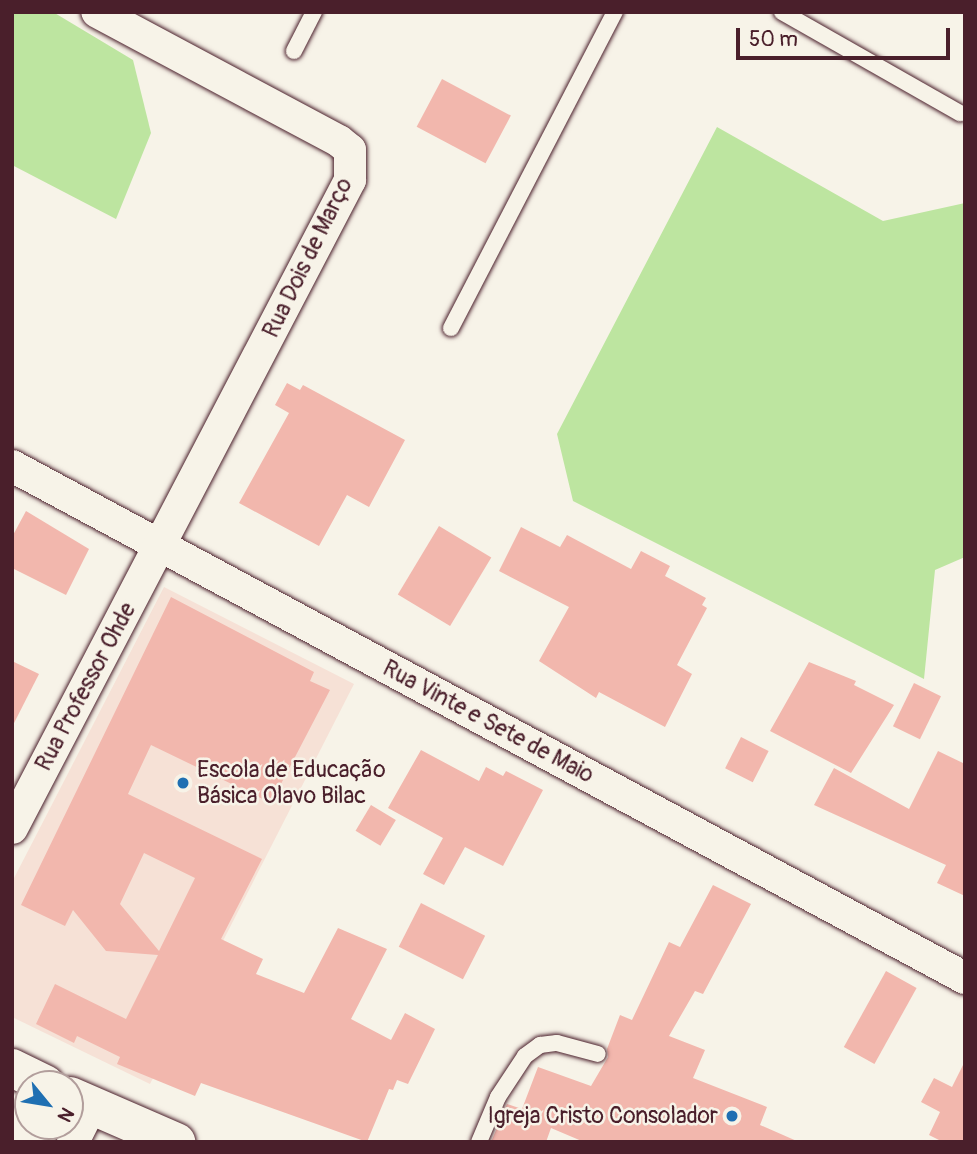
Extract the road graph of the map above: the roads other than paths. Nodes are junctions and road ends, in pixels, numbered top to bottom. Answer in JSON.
{"nodes":[{"id":1,"x":97,"y":12,"type":"edge"},
{"id":2,"x":314,"y":12,"type":"edge"},
{"id":3,"x":615,"y":12,"type":"edge"},
{"id":4,"x":782,"y":12,"type":"edge"},
{"id":5,"x":294,"y":51,"type":"dead end"},
{"id":6,"x":960,"y":113,"type":"dead end"},
{"id":7,"x":451,"y":328,"type":"dead end"},
{"id":8,"x":12,"y":466,"type":"edge"},
{"id":9,"x":159,"y":545,"type":"junction"},
{"id":10,"x":12,"y":828,"type":"edge"},
{"id":11,"x":965,"y":978,"type":"edge"},
{"id":12,"x":598,"y":1054,"type":"dead end"},
{"id":13,"x":84,"y":1103,"type":"edge"},
{"id":14,"x":176,"y":1142,"type":"edge"},
{"id":15,"x":479,"y":1142,"type":"edge"}],
"edges":[{"from":1,"to":9,"type":"street","name":"Rua Dois de Março"},
{"from":2,"to":5,"type":"lane"},
{"from":3,"to":7,"type":"lane"},
{"from":4,"to":6,"type":"lane"},
{"from":8,"to":9,"type":"street","name":"Rua Vinte e Sete de Maio"},
{"from":9,"to":10,"type":"street","name":"Rua Professor Ohde"},
{"from":9,"to":11,"type":"street","name":"Rua Vinte e Sete de Maio"},
{"from":12,"to":15,"type":"lane"},
{"from":13,"to":14,"type":"main road"}]}
